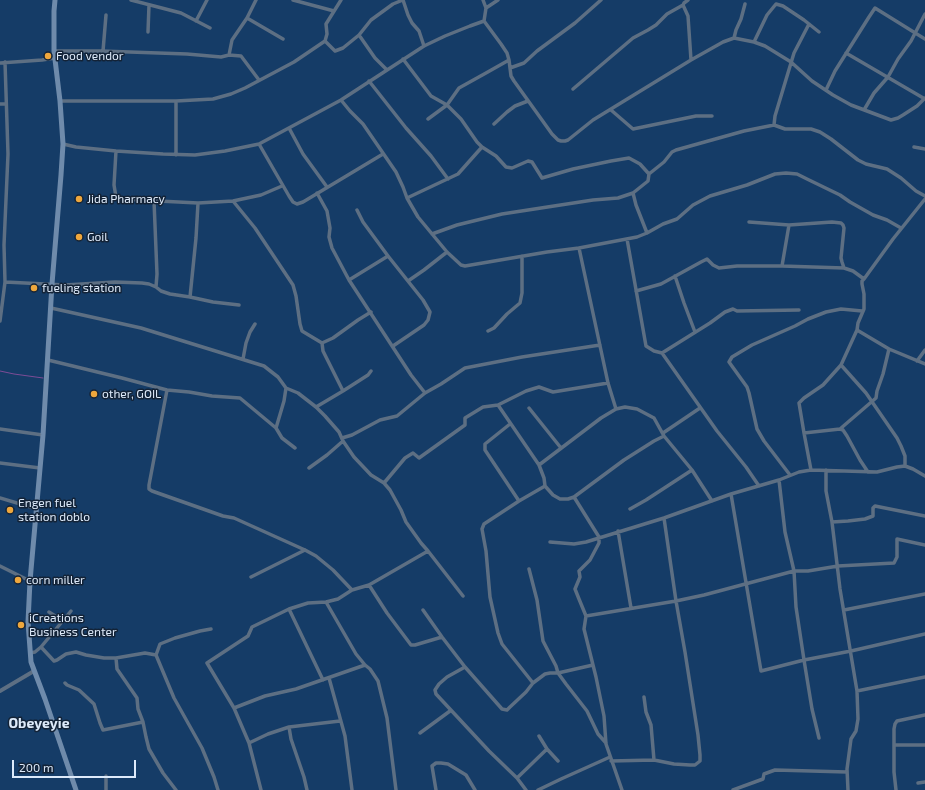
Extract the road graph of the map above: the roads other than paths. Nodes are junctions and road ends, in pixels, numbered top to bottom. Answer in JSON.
{"nodes":[{"id":1,"x":55,"y":0,"type":"edge"},
{"id":2,"x":131,"y":0,"type":"edge"},
{"id":3,"x":207,"y":0,"type":"edge"},
{"id":4,"x":256,"y":0,"type":"edge"},
{"id":5,"x":293,"y":0,"type":"edge"},
{"id":6,"x":341,"y":0,"type":"edge"},
{"id":7,"x":403,"y":0,"type":"edge"},
{"id":8,"x":483,"y":0,"type":"edge"},
{"id":9,"x":498,"y":0,"type":"edge"},
{"id":10,"x":601,"y":0,"type":"edge"},
{"id":11,"x":688,"y":0,"type":"edge"},
{"id":12,"x":777,"y":2,"type":"edge"},
{"id":13,"x":745,"y":4,"type":"dead end"},
{"id":14,"x":150,"y":5,"type":"junction"},
{"id":15,"x":683,"y":5,"type":"junction"},
{"id":16,"x":486,"y":8,"type":"junction"},
{"id":17,"x":334,"y":11,"type":"junction"},
{"id":18,"x":925,"y":14,"type":"edge"},
{"id":19,"x":106,"y":15,"type":"dead end"},
{"id":20,"x":247,"y":18,"type":"junction"},
{"id":21,"x":196,"y":21,"type":"junction"},
{"id":22,"x":484,"y":21,"type":"junction"},
{"id":23,"x":809,"y":24,"type":"junction"},
{"id":24,"x":210,"y":28,"type":"dead end"},
{"id":25,"x":148,"y":32,"type":"dead end"},
{"id":26,"x":819,"y":32,"type":"dead end"},
{"id":27,"x":915,"y":32,"type":"junction"},
{"id":28,"x":359,"y":35,"type":"junction"},
{"id":29,"x":734,"y":38,"type":"junction"},
{"id":30,"x":283,"y":39,"type":"dead end"},
{"id":31,"x":925,"y":39,"type":"edge"},
{"id":32,"x":325,"y":41,"type":"junction"},
{"id":33,"x":754,"y":42,"type":"junction"},
{"id":34,"x":424,"y":46,"type":"junction"},
{"id":35,"x":54,"y":51,"type":"junction"},
{"id":36,"x":103,"y":51,"type":"junction"},
{"id":37,"x":846,"y":53,"type":"junction"},
{"id":38,"x":229,"y":55,"type":"junction"},
{"id":39,"x":55,"y":58,"type":"junction"},
{"id":40,"x":403,"y":59,"type":"junction"},
{"id":41,"x":509,"y":60,"type":"junction"},
{"id":42,"x":691,"y":60,"type":"junction"},
{"id":43,"x":5,"y":62,"type":"junction"},
{"id":44,"x":791,"y":62,"type":"junction"},
{"id":45,"x":0,"y":63,"type":"edge"},
{"id":46,"x":510,"y":68,"type":"junction"},
{"id":47,"x":387,"y":70,"type":"junction"},
{"id":48,"x":888,"y":77,"type":"junction"},
{"id":49,"x":258,"y":80,"type":"junction"},
{"id":50,"x":369,"y":82,"type":"junction"},
{"id":51,"x":573,"y":89,"type":"dead end"},
{"id":52,"x":826,"y":90,"type":"junction"},
{"id":53,"x":925,"y":98,"type":"edge"},
{"id":54,"x":341,"y":100,"type":"junction"},
{"id":55,"x":60,"y":101,"type":"junction"},
{"id":56,"x":176,"y":101,"type":"junction"},
{"id":57,"x":528,"y":101,"type":"junction"},
{"id":58,"x":0,"y":104,"type":"edge"},
{"id":59,"x":6,"y":104,"type":"junction"},
{"id":60,"x":447,"y":105,"type":"junction"},
{"id":61,"x":611,"y":110,"type":"junction"},
{"id":62,"x":864,"y":110,"type":"junction"},
{"id":63,"x":712,"y":116,"type":"dead end"},
{"id":64,"x":428,"y":119,"type":"dead end"},
{"id":65,"x":494,"y":124,"type":"dead end"},
{"id":66,"x":774,"y":125,"type":"junction"},
{"id":67,"x":289,"y":128,"type":"junction"},
{"id":68,"x":63,"y":144,"type":"junction"},
{"id":69,"x":259,"y":144,"type":"junction"},
{"id":70,"x":482,"y":147,"type":"junction"},
{"id":71,"x":914,"y":147,"type":"dead end"},
{"id":72,"x":925,"y":150,"type":"edge"},
{"id":73,"x":116,"y":151,"type":"junction"},
{"id":74,"x":384,"y":154,"type":"junction"},
{"id":75,"x":176,"y":155,"type":"junction"},
{"id":76,"x":649,"y":174,"type":"junction"},
{"id":77,"x":448,"y":178,"type":"junction"},
{"id":78,"x":282,"y":186,"type":"junction"},
{"id":79,"x":327,"y":187,"type":"junction"},
{"id":80,"x":317,"y":193,"type":"junction"},
{"id":81,"x":634,"y":193,"type":"junction"},
{"id":82,"x":925,"y":196,"type":"edge"},
{"id":83,"x":407,"y":198,"type":"junction"},
{"id":84,"x":925,"y":200,"type":"edge"},
{"id":85,"x":154,"y":201,"type":"junction"},
{"id":86,"x":233,"y":201,"type":"junction"},
{"id":87,"x":198,"y":203,"type":"junction"},
{"id":88,"x":357,"y":210,"type":"dead end"},
{"id":89,"x":749,"y":222,"type":"dead end"},
{"id":90,"x":789,"y":225,"type":"junction"},
{"id":91,"x":901,"y":228,"type":"junction"},
{"id":92,"x":647,"y":233,"type":"junction"},
{"id":93,"x":432,"y":234,"type":"junction"},
{"id":94,"x":627,"y":239,"type":"junction"},
{"id":95,"x":2,"y":245,"type":"edge"},
{"id":96,"x":579,"y":248,"type":"junction"},
{"id":97,"x":447,"y":252,"type":"junction"},
{"id":98,"x":388,"y":256,"type":"junction"},
{"id":99,"x":522,"y":256,"type":"junction"},
{"id":100,"x":782,"y":266,"type":"junction"},
{"id":101,"x":844,"y":268,"type":"junction"},
{"id":102,"x":675,"y":276,"type":"junction"},
{"id":103,"x":864,"y":279,"type":"junction"},
{"id":104,"x":349,"y":280,"type":"junction"},
{"id":105,"x":408,"y":281,"type":"junction"},
{"id":106,"x":5,"y":282,"type":"junction"},
{"id":107,"x":52,"y":284,"type":"junction"},
{"id":108,"x":156,"y":288,"type":"junction"},
{"id":109,"x":636,"y":291,"type":"junction"},
{"id":110,"x":190,"y":297,"type":"junction"},
{"id":111,"x":239,"y":305,"type":"dead end"},
{"id":112,"x":51,"y":308,"type":"junction"},
{"id":113,"x":799,"y":310,"type":"dead end"},
{"id":114,"x":862,"y":311,"type":"junction"},
{"id":115,"x":371,"y":312,"type":"junction"},
{"id":116,"x":0,"y":321,"type":"edge"},
{"id":117,"x":255,"y":324,"type":"dead end"},
{"id":118,"x":857,"y":330,"type":"junction"},
{"id":119,"x":488,"y":331,"type":"dead end"},
{"id":120,"x":695,"y":332,"type":"junction"},
{"id":121,"x":322,"y":343,"type":"junction"},
{"id":122,"x":600,"y":345,"type":"junction"},
{"id":123,"x":393,"y":346,"type":"junction"},
{"id":124,"x":889,"y":349,"type":"junction"},
{"id":125,"x":925,"y":350,"type":"edge"},
{"id":126,"x":662,"y":353,"type":"junction"},
{"id":127,"x":243,"y":359,"type":"junction"},
{"id":128,"x":48,"y":360,"type":"junction"},
{"id":129,"x":917,"y":361,"type":"junction"},
{"id":130,"x":925,"y":364,"type":"edge"},
{"id":131,"x":841,"y":365,"type":"junction"},
{"id":132,"x":371,"y":371,"type":"dead end"},
{"id":133,"x":608,"y":383,"type":"junction"},
{"id":134,"x":286,"y":388,"type":"junction"},
{"id":135,"x":168,"y":390,"type":"junction"},
{"id":136,"x":343,"y":391,"type":"junction"},
{"id":137,"x":425,"y":393,"type":"junction"},
{"id":138,"x":872,"y":402,"type":"junction"},
{"id":139,"x":498,"y":406,"type":"junction"},
{"id":140,"x":316,"y":408,"type":"junction"},
{"id":141,"x":529,"y":408,"type":"dead end"},
{"id":142,"x":700,"y":408,"type":"junction"},
{"id":143,"x":616,"y":409,"type":"junction"},
{"id":144,"x":510,"y":424,"type":"junction"},
{"id":145,"x":276,"y":428,"type":"junction"},
{"id":146,"x":0,"y":429,"type":"edge"},
{"id":147,"x":840,"y":429,"type":"junction"},
{"id":148,"x":804,"y":433,"type":"junction"},
{"id":149,"x":664,"y":434,"type":"junction"},
{"id":150,"x":44,"y":435,"type":"junction"},
{"id":151,"x":343,"y":439,"type":"junction"},
{"id":152,"x":295,"y":448,"type":"dead end"},
{"id":153,"x":561,"y":448,"type":"junction"},
{"id":154,"x":0,"y":463,"type":"edge"},
{"id":155,"x":539,"y":464,"type":"junction"},
{"id":156,"x":905,"y":466,"type":"junction"},
{"id":157,"x":40,"y":468,"type":"junction"},
{"id":158,"x":309,"y":468,"type":"dead end"},
{"id":159,"x":692,"y":470,"type":"junction"},
{"id":160,"x":811,"y":470,"type":"junction"},
{"id":161,"x":826,"y":470,"type":"junction"},
{"id":162,"x":868,"y":472,"type":"junction"},
{"id":163,"x":790,"y":475,"type":"junction"},
{"id":164,"x":925,"y":476,"type":"edge"},
{"id":165,"x":779,"y":480,"type":"junction"},
{"id":166,"x":384,"y":483,"type":"junction"},
{"id":167,"x":545,"y":486,"type":"junction"},
{"id":168,"x":759,"y":486,"type":"junction"},
{"id":169,"x":731,"y":494,"type":"junction"},
{"id":170,"x":574,"y":496,"type":"junction"},
{"id":171,"x":0,"y":498,"type":"edge"},
{"id":172,"x":519,"y":501,"type":"junction"},
{"id":173,"x":712,"y":501,"type":"junction"},
{"id":174,"x":37,"y":509,"type":"junction"},
{"id":175,"x":630,"y":509,"type":"dead end"},
{"id":176,"x":925,"y":516,"type":"edge"},
{"id":177,"x":664,"y":518,"type":"junction"},
{"id":178,"x":832,"y":522,"type":"junction"},
{"id":179,"x":618,"y":531,"type":"junction"},
{"id":180,"x":600,"y":537,"type":"junction"},
{"id":181,"x":550,"y":542,"type":"dead end"},
{"id":182,"x":925,"y":546,"type":"edge"},
{"id":183,"x":305,"y":550,"type":"junction"},
{"id":184,"x":428,"y":551,"type":"junction"},
{"id":185,"x":0,"y":566,"type":"edge"},
{"id":186,"x":838,"y":566,"type":"junction"},
{"id":187,"x":529,"y":568,"type":"dead end"},
{"id":188,"x":794,"y":571,"type":"junction"},
{"id":189,"x":251,"y":577,"type":"dead end"},
{"id":190,"x":30,"y":581,"type":"junction"},
{"id":191,"x":746,"y":584,"type":"junction"},
{"id":192,"x":369,"y":585,"type":"junction"},
{"id":193,"x":352,"y":590,"type":"junction"},
{"id":194,"x":925,"y":594,"type":"edge"},
{"id":195,"x":463,"y":596,"type":"dead end"},
{"id":196,"x":676,"y":601,"type":"junction"},
{"id":197,"x":326,"y":602,"type":"junction"},
{"id":198,"x":631,"y":608,"type":"junction"},
{"id":199,"x":289,"y":609,"type":"junction"},
{"id":200,"x":423,"y":610,"type":"dead end"},
{"id":201,"x":844,"y":610,"type":"junction"},
{"id":202,"x":71,"y":611,"type":"dead end"},
{"id":203,"x":49,"y":612,"type":"dead end"},
{"id":204,"x":586,"y":616,"type":"junction"},
{"id":205,"x":62,"y":621,"type":"junction"},
{"id":206,"x":210,"y":629,"type":"dead end"},
{"id":207,"x":925,"y":634,"type":"edge"},
{"id":208,"x":442,"y":637,"type":"junction"},
{"id":209,"x":41,"y":647,"type":"junction"},
{"id":210,"x":850,"y":651,"type":"junction"},
{"id":211,"x":30,"y":653,"type":"junction"},
{"id":212,"x":156,"y":655,"type":"junction"},
{"id":213,"x":116,"y":658,"type":"junction"},
{"id":214,"x":804,"y":660,"type":"junction"},
{"id":215,"x":365,"y":665,"type":"junction"},
{"id":216,"x":593,"y":665,"type":"junction"},
{"id":217,"x":465,"y":667,"type":"junction"},
{"id":218,"x":34,"y":671,"type":"junction"},
{"id":219,"x":558,"y":673,"type":"junction"},
{"id":220,"x":925,"y":677,"type":"edge"},
{"id":221,"x":329,"y":678,"type":"junction"},
{"id":222,"x":323,"y":680,"type":"junction"},
{"id":223,"x":65,"y":683,"type":"dead end"},
{"id":224,"x":533,"y":683,"type":"junction"},
{"id":225,"x":856,"y":690,"type":"junction"},
{"id":226,"x":0,"y":691,"type":"edge"},
{"id":227,"x":644,"y":697,"type":"dead end"},
{"id":228,"x":234,"y":708,"type":"junction"},
{"id":229,"x":450,"y":711,"type":"junction"},
{"id":230,"x":925,"y":715,"type":"edge"},
{"id":231,"x":340,"y":721,"type":"junction"},
{"id":232,"x":143,"y":722,"type":"junction"},
{"id":233,"x":289,"y":727,"type":"junction"},
{"id":234,"x":420,"y":733,"type":"dead end"},
{"id":235,"x":538,"y":736,"type":"dead end"},
{"id":236,"x":819,"y":738,"type":"dead end"},
{"id":237,"x":249,"y":743,"type":"junction"},
{"id":238,"x":606,"y":744,"type":"junction"},
{"id":239,"x":894,"y":744,"type":"junction"},
{"id":240,"x":925,"y":745,"type":"edge"},
{"id":241,"x":547,"y":749,"type":"junction"},
{"id":242,"x":611,"y":759,"type":"junction"},
{"id":243,"x":654,"y":760,"type":"junction"},
{"id":244,"x":558,"y":761,"type":"dead end"},
{"id":245,"x":847,"y":772,"type":"junction"},
{"id":246,"x":106,"y":776,"type":"dead end"},
{"id":247,"x":517,"y":778,"type":"junction"},
{"id":248,"x":925,"y":782,"type":"edge"},
{"id":249,"x":918,"y":783,"type":"dead end"},
{"id":250,"x":76,"y":790,"type":"edge"},
{"id":251,"x":106,"y":790,"type":"edge"},
{"id":252,"x":176,"y":790,"type":"edge"},
{"id":253,"x":218,"y":790,"type":"edge"},
{"id":254,"x":261,"y":790,"type":"edge"},
{"id":255,"x":307,"y":790,"type":"edge"},
{"id":256,"x":352,"y":790,"type":"edge"},
{"id":257,"x":396,"y":790,"type":"edge"},
{"id":258,"x":436,"y":790,"type":"edge"},
{"id":259,"x":475,"y":790,"type":"edge"},
{"id":260,"x":526,"y":790,"type":"edge"},
{"id":261,"x":538,"y":790,"type":"edge"},
{"id":262,"x":622,"y":790,"type":"edge"},
{"id":263,"x":733,"y":790,"type":"edge"},
{"id":264,"x":848,"y":790,"type":"edge"},
{"id":265,"x":896,"y":790,"type":"edge"}],
"edges":[{"from":1,"to":35,"type":"main road"},
{"from":2,"to":14,"type":"street"},
{"from":3,"to":21,"type":"street"},
{"from":4,"to":20,"type":"street"},
{"from":5,"to":17,"type":"street"},
{"from":6,"to":17,"type":"street"},
{"from":7,"to":28,"type":"street"},
{"from":7,"to":34,"type":"street"},
{"from":8,"to":16,"type":"street"},
{"from":9,"to":16,"type":"street"},
{"from":10,"to":46,"type":"street"},
{"from":11,"to":15,"type":"street"},
{"from":12,"to":23,"type":"street"},
{"from":12,"to":33,"type":"street"},
{"from":13,"to":29,"type":"street"},
{"from":14,"to":21,"type":"street"},
{"from":14,"to":25,"type":"street"},
{"from":15,"to":42,"type":"street"},
{"from":15,"to":51,"type":"street"},
{"from":16,"to":22,"type":"street"},
{"from":17,"to":32,"type":"street"},
{"from":18,"to":27,"type":"street"},
{"from":19,"to":36,"type":"street"},
{"from":20,"to":30,"type":"street"},
{"from":20,"to":38,"type":"street"},
{"from":21,"to":24,"type":"street"},
{"from":22,"to":34,"type":"street"},
{"from":22,"to":41,"type":"street"},
{"from":23,"to":26,"type":"street"},
{"from":23,"to":44,"type":"street"},
{"from":27,"to":31,"type":"street"},
{"from":27,"to":37,"type":"street"},
{"from":27,"to":48,"type":"street"},
{"from":28,"to":32,"type":"street"},
{"from":28,"to":47,"type":"street"},
{"from":29,"to":33,"type":"street"},
{"from":29,"to":42,"type":"street"},
{"from":32,"to":49,"type":"street"},
{"from":33,"to":44,"type":"street"},
{"from":34,"to":40,"type":"street"},
{"from":35,"to":36,"type":"street"},
{"from":35,"to":39,"type":"main road"},
{"from":36,"to":38,"type":"street"},
{"from":37,"to":48,"type":"street"},
{"from":37,"to":52,"type":"street"},
{"from":38,"to":49,"type":"street"},
{"from":39,"to":43,"type":"street"},
{"from":39,"to":55,"type":"main road"},
{"from":40,"to":47,"type":"street"},
{"from":40,"to":60,"type":"street"},
{"from":41,"to":46,"type":"street"},
{"from":41,"to":60,"type":"street"},
{"from":42,"to":61,"type":"street"},
{"from":43,"to":45,"type":"street"},
{"from":43,"to":59,"type":"street"},
{"from":44,"to":52,"type":"street"},
{"from":44,"to":66,"type":"street"},
{"from":46,"to":57,"type":"street"},
{"from":47,"to":50,"type":"street"},
{"from":48,"to":53,"type":"street"},
{"from":48,"to":62,"type":"street"},
{"from":49,"to":56,"type":"street"},
{"from":50,"to":54,"type":"street"},
{"from":50,"to":77,"type":"street"},
{"from":52,"to":62,"type":"street"},
{"from":53,"to":62,"type":"street"},
{"from":54,"to":67,"type":"street"},
{"from":54,"to":74,"type":"street"},
{"from":55,"to":56,"type":"street"},
{"from":55,"to":68,"type":"main road"},
{"from":56,"to":75,"type":"street"},
{"from":57,"to":61,"type":"street"},
{"from":57,"to":65,"type":"street"},
{"from":58,"to":59,"type":"street"},
{"from":59,"to":95,"type":"street"},
{"from":60,"to":64,"type":"street"},
{"from":60,"to":70,"type":"street"},
{"from":61,"to":63,"type":"street"},
{"from":66,"to":76,"type":"street"},
{"from":66,"to":82,"type":"street"},
{"from":67,"to":69,"type":"street"},
{"from":67,"to":79,"type":"street"},
{"from":68,"to":73,"type":"street"},
{"from":68,"to":107,"type":"main road"},
{"from":69,"to":75,"type":"street"},
{"from":69,"to":78,"type":"street"},
{"from":70,"to":76,"type":"street"},
{"from":70,"to":77,"type":"street"},
{"from":71,"to":72,"type":"street"},
{"from":73,"to":75,"type":"street"},
{"from":73,"to":85,"type":"street"},
{"from":74,"to":79,"type":"street"},
{"from":74,"to":83,"type":"street"},
{"from":76,"to":81,"type":"street"},
{"from":77,"to":83,"type":"street"},
{"from":78,"to":80,"type":"street"},
{"from":78,"to":86,"type":"street"},
{"from":79,"to":80,"type":"street"},
{"from":80,"to":104,"type":"street"},
{"from":81,"to":92,"type":"street"},
{"from":81,"to":93,"type":"street"},
{"from":83,"to":93,"type":"street"},
{"from":84,"to":91,"type":"street"},
{"from":85,"to":87,"type":"street"},
{"from":85,"to":108,"type":"street"},
{"from":86,"to":87,"type":"street"},
{"from":86,"to":121,"type":"street"},
{"from":87,"to":110,"type":"street"},
{"from":88,"to":98,"type":"street"},
{"from":89,"to":90,"type":"street"},
{"from":90,"to":100,"type":"street"},
{"from":90,"to":101,"type":"street"},
{"from":91,"to":92,"type":"street"},
{"from":91,"to":103,"type":"street"},
{"from":92,"to":94,"type":"street"},
{"from":93,"to":97,"type":"street"},
{"from":94,"to":96,"type":"street"},
{"from":94,"to":109,"type":"street"},
{"from":95,"to":106,"type":"street"},
{"from":96,"to":99,"type":"street"},
{"from":96,"to":122,"type":"street"},
{"from":97,"to":99,"type":"street"},
{"from":97,"to":105,"type":"street"},
{"from":98,"to":104,"type":"street"},
{"from":98,"to":105,"type":"street"},
{"from":99,"to":119,"type":"street"},
{"from":100,"to":101,"type":"street"},
{"from":100,"to":102,"type":"street"},
{"from":101,"to":103,"type":"street"},
{"from":102,"to":109,"type":"street"},
{"from":102,"to":120,"type":"street"},
{"from":103,"to":114,"type":"street"},
{"from":104,"to":115,"type":"street"},
{"from":105,"to":123,"type":"street"},
{"from":106,"to":107,"type":"street"},
{"from":106,"to":116,"type":"street"},
{"from":107,"to":108,"type":"street"},
{"from":107,"to":112,"type":"main road"},
{"from":108,"to":110,"type":"street"},
{"from":109,"to":126,"type":"street"},
{"from":110,"to":111,"type":"street"},
{"from":112,"to":127,"type":"street"},
{"from":112,"to":128,"type":"main road"},
{"from":113,"to":120,"type":"street"},
{"from":114,"to":118,"type":"street"},
{"from":114,"to":163,"type":"street"},
{"from":115,"to":121,"type":"street"},
{"from":115,"to":123,"type":"street"},
{"from":117,"to":127,"type":"street"},
{"from":118,"to":124,"type":"street"},
{"from":118,"to":131,"type":"street"},
{"from":120,"to":126,"type":"street"},
{"from":121,"to":136,"type":"street"},
{"from":122,"to":133,"type":"street"},
{"from":122,"to":137,"type":"street"},
{"from":123,"to":137,"type":"street"},
{"from":124,"to":129,"type":"street"},
{"from":124,"to":138,"type":"street"},
{"from":125,"to":129,"type":"street"},
{"from":126,"to":142,"type":"street"},
{"from":127,"to":134,"type":"street"},
{"from":128,"to":135,"type":"street"},
{"from":128,"to":150,"type":"main road"},
{"from":129,"to":130,"type":"street"},
{"from":131,"to":138,"type":"street"},
{"from":131,"to":148,"type":"street"},
{"from":132,"to":136,"type":"street"},
{"from":133,"to":139,"type":"street"},
{"from":133,"to":143,"type":"street"},
{"from":134,"to":140,"type":"street"},
{"from":134,"to":145,"type":"street"},
{"from":135,"to":145,"type":"street"},
{"from":135,"to":183,"type":"street"},
{"from":136,"to":140,"type":"street"},
{"from":137,"to":151,"type":"street"},
{"from":138,"to":147,"type":"street"},
{"from":138,"to":156,"type":"street"},
{"from":139,"to":144,"type":"street"},
{"from":139,"to":166,"type":"street"},
{"from":140,"to":151,"type":"street"},
{"from":141,"to":153,"type":"street"},
{"from":142,"to":149,"type":"street"},
{"from":142,"to":168,"type":"street"},
{"from":143,"to":149,"type":"street"},
{"from":143,"to":153,"type":"street"},
{"from":144,"to":155,"type":"street"},
{"from":144,"to":172,"type":"street"},
{"from":145,"to":152,"type":"street"},
{"from":146,"to":150,"type":"street"},
{"from":147,"to":148,"type":"street"},
{"from":147,"to":162,"type":"street"},
{"from":148,"to":160,"type":"street"},
{"from":149,"to":159,"type":"street"},
{"from":149,"to":170,"type":"street"},
{"from":150,"to":157,"type":"main road"},
{"from":151,"to":158,"type":"street"},
{"from":151,"to":166,"type":"street"},
{"from":153,"to":155,"type":"street"},
{"from":154,"to":157,"type":"street"},
{"from":155,"to":167,"type":"street"},
{"from":156,"to":162,"type":"street"},
{"from":156,"to":164,"type":"street"},
{"from":157,"to":174,"type":"main road"},
{"from":159,"to":173,"type":"street"},
{"from":159,"to":175,"type":"street"},
{"from":160,"to":161,"type":"street"},
{"from":160,"to":163,"type":"street"},
{"from":161,"to":162,"type":"street"},
{"from":161,"to":178,"type":"street"},
{"from":163,"to":165,"type":"street"},
{"from":165,"to":168,"type":"street"},
{"from":165,"to":188,"type":"street"},
{"from":166,"to":184,"type":"street"},
{"from":167,"to":170,"type":"street"},
{"from":167,"to":172,"type":"street"},
{"from":168,"to":169,"type":"street"},
{"from":169,"to":173,"type":"street"},
{"from":169,"to":191,"type":"street"},
{"from":170,"to":180,"type":"street"},
{"from":171,"to":174,"type":"street"},
{"from":172,"to":224,"type":"street"},
{"from":173,"to":177,"type":"street"},
{"from":174,"to":190,"type":"main road"},
{"from":176,"to":178,"type":"street"},
{"from":177,"to":179,"type":"street"},
{"from":177,"to":196,"type":"street"},
{"from":178,"to":186,"type":"street"},
{"from":179,"to":180,"type":"street"},
{"from":179,"to":198,"type":"street"},
{"from":180,"to":181,"type":"street"},
{"from":180,"to":204,"type":"street"},
{"from":182,"to":186,"type":"street"},
{"from":183,"to":189,"type":"street"},
{"from":183,"to":193,"type":"street"},
{"from":184,"to":192,"type":"street"},
{"from":184,"to":195,"type":"street"},
{"from":185,"to":190,"type":"street"},
{"from":186,"to":188,"type":"street"},
{"from":186,"to":201,"type":"street"},
{"from":187,"to":219,"type":"street"},
{"from":188,"to":191,"type":"street"},
{"from":188,"to":214,"type":"street"},
{"from":190,"to":211,"type":"main road"},
{"from":191,"to":196,"type":"street"},
{"from":191,"to":214,"type":"street"},
{"from":192,"to":193,"type":"street"},
{"from":192,"to":208,"type":"street"},
{"from":193,"to":197,"type":"street"},
{"from":194,"to":201,"type":"street"},
{"from":196,"to":198,"type":"street"},
{"from":196,"to":243,"type":"street"},
{"from":197,"to":199,"type":"street"},
{"from":197,"to":215,"type":"street"},
{"from":198,"to":204,"type":"street"},
{"from":199,"to":222,"type":"street"},
{"from":199,"to":228,"type":"street"},
{"from":200,"to":208,"type":"street"},
{"from":201,"to":210,"type":"street"},
{"from":202,"to":205,"type":"street"},
{"from":203,"to":205,"type":"street"},
{"from":204,"to":216,"type":"street"},
{"from":205,"to":209,"type":"street"},
{"from":206,"to":212,"type":"street"},
{"from":207,"to":210,"type":"street"},
{"from":208,"to":217,"type":"street"},
{"from":209,"to":211,"type":"street"},
{"from":209,"to":213,"type":"street"},
{"from":210,"to":214,"type":"street"},
{"from":210,"to":225,"type":"street"},
{"from":211,"to":218,"type":"main road"},
{"from":212,"to":213,"type":"street"},
{"from":212,"to":253,"type":"street"},
{"from":213,"to":232,"type":"street"},
{"from":214,"to":236,"type":"street"},
{"from":215,"to":221,"type":"street"},
{"from":215,"to":257,"type":"street"},
{"from":216,"to":219,"type":"street"},
{"from":216,"to":238,"type":"street"},
{"from":217,"to":224,"type":"street"},
{"from":217,"to":229,"type":"street"},
{"from":218,"to":226,"type":"street"},
{"from":218,"to":250,"type":"main road"},
{"from":219,"to":224,"type":"street"},
{"from":219,"to":238,"type":"street"},
{"from":220,"to":225,"type":"street"},
{"from":221,"to":222,"type":"street"},
{"from":221,"to":231,"type":"street"},
{"from":222,"to":228,"type":"street"},
{"from":223,"to":232,"type":"street"},
{"from":225,"to":245,"type":"street"},
{"from":227,"to":243,"type":"street"},
{"from":228,"to":237,"type":"street"},
{"from":229,"to":234,"type":"street"},
{"from":229,"to":247,"type":"street"},
{"from":230,"to":239,"type":"street"},
{"from":231,"to":233,"type":"street"},
{"from":231,"to":256,"type":"street"},
{"from":232,"to":252,"type":"street"},
{"from":233,"to":237,"type":"street"},
{"from":233,"to":255,"type":"street"},
{"from":235,"to":241,"type":"street"},
{"from":237,"to":254,"type":"street"},
{"from":238,"to":242,"type":"street"},
{"from":239,"to":240,"type":"street"},
{"from":239,"to":265,"type":"street"},
{"from":241,"to":244,"type":"street"},
{"from":241,"to":247,"type":"street"},
{"from":242,"to":243,"type":"street"},
{"from":242,"to":261,"type":"street"},
{"from":242,"to":262,"type":"street"},
{"from":245,"to":263,"type":"street"},
{"from":245,"to":264,"type":"street"},
{"from":246,"to":251,"type":"street"},
{"from":247,"to":260,"type":"street"},
{"from":248,"to":249,"type":"street"},
{"from":258,"to":259,"type":"street"}]}
